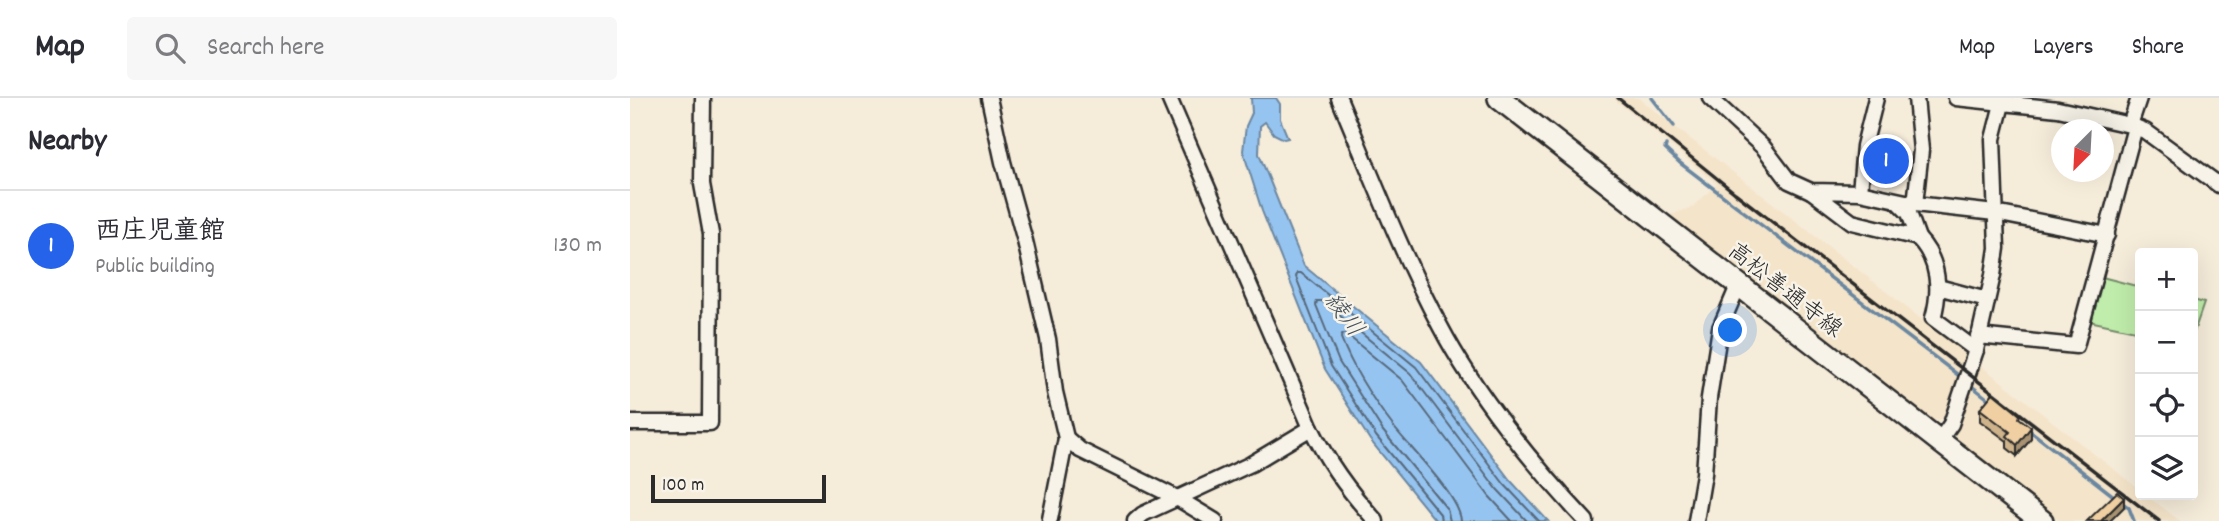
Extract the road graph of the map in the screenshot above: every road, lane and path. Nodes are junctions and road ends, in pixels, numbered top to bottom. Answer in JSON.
{"nodes":[{"id":1,"x":703,"y":98,"type":"edge"},
{"id":2,"x":989,"y":98,"type":"edge"},
{"id":3,"x":1169,"y":98,"type":"edge"},
{"id":4,"x":1339,"y":98,"type":"edge"},
{"id":5,"x":1499,"y":98,"type":"edge"},
{"id":6,"x":1710,"y":98,"type":"edge"},
{"id":7,"x":1876,"y":98,"type":"edge"},
{"id":8,"x":1916,"y":98,"type":"edge"},
{"id":9,"x":1956,"y":98,"type":"edge"},
{"id":10,"x":2139,"y":98,"type":"edge"},
{"id":11,"x":2002,"y":104,"type":"junction"},
{"id":12,"x":2132,"y":126,"type":"junction"},
{"id":13,"x":2219,"y":185,"type":"edge"},
{"id":14,"x":1811,"y":191,"type":"junction"},
{"id":15,"x":1860,"y":192,"type":"junction"},
{"id":16,"x":1896,"y":200,"type":"junction"},
{"id":17,"x":1915,"y":204,"type":"junction"},
{"id":18,"x":1996,"y":213,"type":"junction"},
{"id":19,"x":2107,"y":235,"type":"junction"},
{"id":20,"x":1918,"y":238,"type":"junction"},
{"id":21,"x":1738,"y":286,"type":"junction"},
{"id":22,"x":1938,"y":287,"type":"junction"},
{"id":23,"x":1987,"y":300,"type":"junction"},
{"id":24,"x":1977,"y":343,"type":"junction"},
{"id":25,"x":630,"y":423,"type":"edge"},
{"id":26,"x":1311,"y":428,"type":"junction"},
{"id":27,"x":1066,"y":438,"type":"junction"},
{"id":28,"x":1940,"y":441,"type":"junction"},
{"id":29,"x":1177,"y":498,"type":"junction"},
{"id":30,"x":1050,"y":519,"type":"dead end"},
{"id":31,"x":1135,"y":521,"type":"edge"},
{"id":32,"x":1215,"y":521,"type":"edge"},
{"id":33,"x":1376,"y":521,"type":"edge"},
{"id":34,"x":1586,"y":521,"type":"edge"},
{"id":35,"x":1696,"y":521,"type":"edge"},
{"id":36,"x":2042,"y":521,"type":"edge"}],
"edges":[{"from":1,"to":25,"type":"street"},
{"from":2,"to":27,"type":"street"},
{"from":3,"to":26,"type":"street"},
{"from":4,"to":34,"type":"street"},
{"from":5,"to":21,"type":"main road","name":"高松善通寺線"},
{"from":6,"to":14,"type":"street"},
{"from":7,"to":15,"type":"street"},
{"from":8,"to":17,"type":"street"},
{"from":9,"to":11,"type":"street"},
{"from":10,"to":12,"type":"street"},
{"from":11,"to":12,"type":"street"},
{"from":11,"to":18,"type":"street"},
{"from":12,"to":13,"type":"street"},
{"from":12,"to":19,"type":"street"},
{"from":14,"to":15,"type":"street"},
{"from":14,"to":20,"type":"street"},
{"from":15,"to":16,"type":"street"},
{"from":16,"to":17,"type":"street"},
{"from":16,"to":20,"type":"street"},
{"from":17,"to":18,"type":"street"},
{"from":18,"to":19,"type":"street"},
{"from":18,"to":23,"type":"street"},
{"from":19,"to":24,"type":"street"},
{"from":20,"to":22,"type":"street"},
{"from":21,"to":28,"type":"main road","name":"高松善通寺線"},
{"from":21,"to":35,"type":"street"},
{"from":22,"to":23,"type":"street"},
{"from":22,"to":24,"type":"street"},
{"from":23,"to":24,"type":"street"},
{"from":24,"to":28,"type":"street"},
{"from":26,"to":29,"type":"street"},
{"from":26,"to":33,"type":"street"},
{"from":27,"to":29,"type":"street"},
{"from":27,"to":30,"type":"street"},
{"from":28,"to":36,"type":"main road","name":"高松善通寺線"},
{"from":29,"to":31,"type":"street"},
{"from":29,"to":32,"type":"street"}]}
